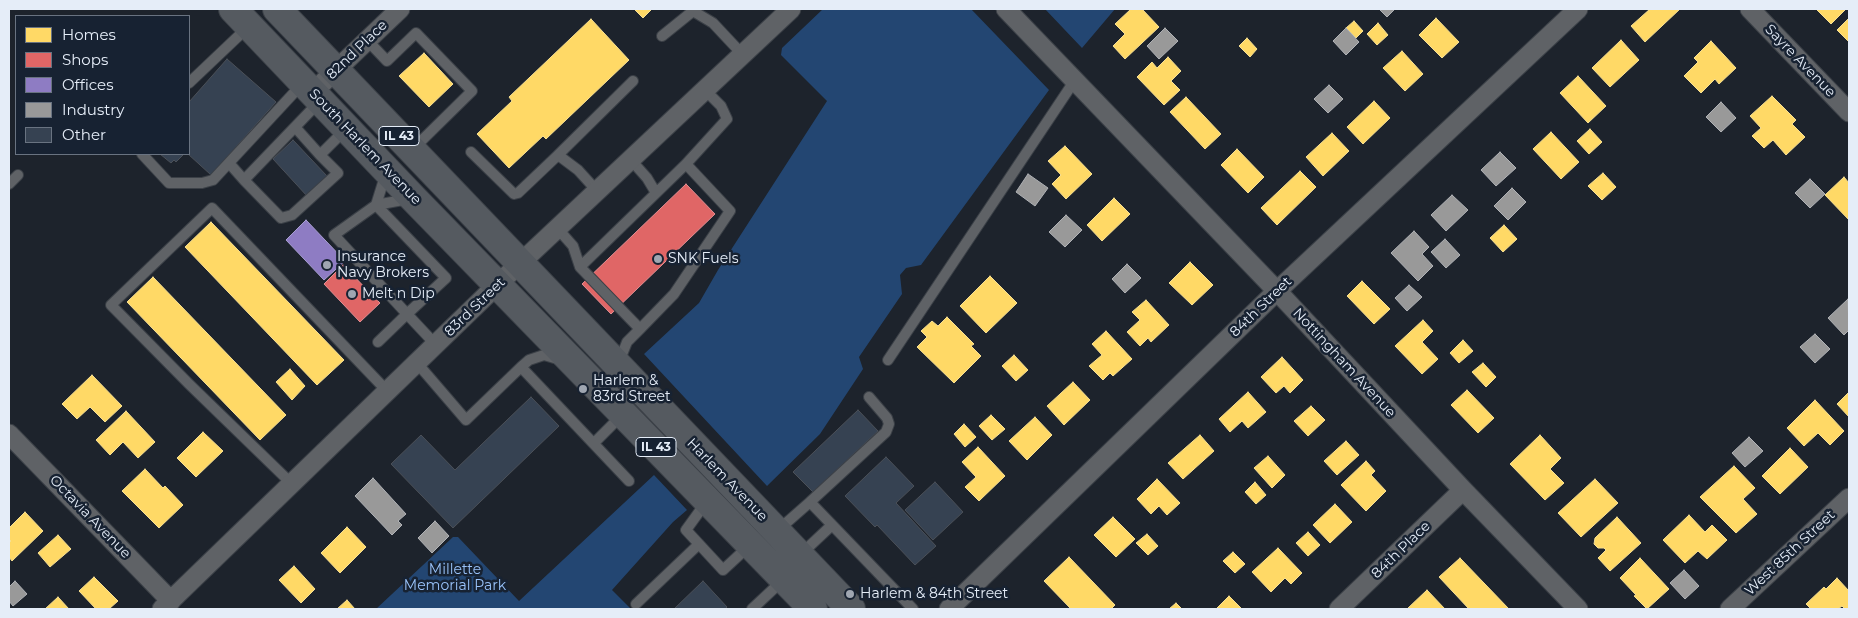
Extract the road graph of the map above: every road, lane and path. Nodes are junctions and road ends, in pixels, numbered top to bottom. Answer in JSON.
{"nodes":[{"id":1,"x":277,"y":9,"type":"edge"},
{"id":2,"x":400,"y":9,"type":"edge"},
{"id":3,"x":791,"y":9,"type":"edge"},
{"id":4,"x":1006,"y":9,"type":"edge"},
{"id":5,"x":1578,"y":9,"type":"edge"},
{"id":6,"x":1750,"y":9,"type":"edge"},
{"id":7,"x":241,"y":17,"type":"edge"},
{"id":8,"x":662,"y":36,"type":"dead end"},
{"id":9,"x":367,"y":40,"type":"junction"},
{"id":10,"x":743,"y":54,"type":"junction"},
{"id":11,"x":336,"y":70,"type":"junction"},
{"id":12,"x":1075,"y":80,"type":"junction"},
{"id":13,"x":633,"y":81,"type":"dead end"},
{"id":14,"x":190,"y":83,"type":"edge"},
{"id":15,"x":705,"y":90,"type":"junction"},
{"id":16,"x":312,"y":92,"type":"junction"},
{"id":17,"x":1849,"y":112,"type":"edge"},
{"id":18,"x":295,"y":128,"type":"junction"},
{"id":19,"x":347,"y":128,"type":"junction"},
{"id":20,"x":412,"y":150,"type":"junction"},
{"id":21,"x":471,"y":152,"type":"dead end"},
{"id":22,"x":320,"y":154,"type":"junction"},
{"id":23,"x":143,"y":155,"type":"edge"},
{"id":24,"x":558,"y":155,"type":"junction"},
{"id":25,"x":631,"y":160,"type":"junction"},
{"id":26,"x":228,"y":163,"type":"junction"},
{"id":27,"x":686,"y":164,"type":"junction"},
{"id":28,"x":387,"y":170,"type":"junction"},
{"id":29,"x":18,"y":175,"type":"dead end"},
{"id":30,"x":244,"y":180,"type":"junction"},
{"id":31,"x":9,"y":184,"type":"edge"},
{"id":32,"x":598,"y":192,"type":"junction"},
{"id":33,"x":656,"y":193,"type":"junction"},
{"id":34,"x":414,"y":198,"type":"junction"},
{"id":35,"x":376,"y":205,"type":"junction"},
{"id":36,"x":558,"y":228,"type":"junction"},
{"id":37,"x":521,"y":264,"type":"junction"},
{"id":38,"x":580,"y":267,"type":"junction"},
{"id":39,"x":498,"y":284,"type":"junction"},
{"id":40,"x":1277,"y":291,"type":"junction"},
{"id":41,"x":407,"y":314,"type":"junction"},
{"id":42,"x":640,"y":329,"type":"junction"},
{"id":43,"x":378,"y":342,"type":"dead end"},
{"id":44,"x":436,"y":345,"type":"junction"},
{"id":45,"x":888,"y":360,"type":"dead end"},
{"id":46,"x":417,"y":363,"type":"junction"},
{"id":47,"x":575,"y":363,"type":"junction"},
{"id":48,"x":618,"y":366,"type":"junction"},
{"id":49,"x":521,"y":367,"type":"junction"},
{"id":50,"x":388,"y":392,"type":"junction"},
{"id":51,"x":869,"y":397,"type":"dead end"},
{"id":52,"x":624,"y":414,"type":"junction"},
{"id":53,"x":9,"y":434,"type":"edge"},
{"id":54,"x":594,"y":443,"type":"junction"},
{"id":55,"x":629,"y":481,"type":"dead end"},
{"id":56,"x":292,"y":484,"type":"junction"},
{"id":57,"x":1463,"y":490,"type":"junction"},
{"id":58,"x":1849,"y":498,"type":"edge"},
{"id":59,"x":708,"y":500,"type":"junction"},
{"id":60,"x":810,"y":502,"type":"junction"},
{"id":61,"x":832,"y":525,"type":"junction"},
{"id":62,"x":776,"y":532,"type":"junction"},
{"id":63,"x":699,"y":544,"type":"junction"},
{"id":64,"x":750,"y":544,"type":"junction"},
{"id":65,"x":799,"y":555,"type":"junction"},
{"id":66,"x":784,"y":579,"type":"junction"},
{"id":67,"x":636,"y":604,"type":"dead end"},
{"id":68,"x":167,"y":605,"type":"edge"},
{"id":69,"x":752,"y":609,"type":"edge"},
{"id":70,"x":813,"y":609,"type":"edge"},
{"id":71,"x":850,"y":609,"type":"edge"},
{"id":72,"x":913,"y":609,"type":"edge"},
{"id":73,"x":949,"y":609,"type":"edge"},
{"id":74,"x":1338,"y":609,"type":"edge"},
{"id":75,"x":1578,"y":609,"type":"edge"},
{"id":76,"x":1730,"y":609,"type":"edge"}],
"edges":[{"from":1,"to":11,"type":"main road","number":"IL 43"},
{"from":2,"to":9,"type":"street","name":"82nd Place"},
{"from":3,"to":10,"type":"street","name":"83rd Street"},
{"from":4,"to":12,"type":"street","name":"Nottingham Avenue"},
{"from":5,"to":40,"type":"street","name":"84th Street"},
{"from":6,"to":17,"type":"street","name":"Sayre Avenue"},
{"from":7,"to":14,"type":"lane"},
{"from":7,"to":16,"type":"main road","name":"South Harlem Avenue","number":"IL 43"},
{"from":8,"to":10,"type":"lane"},
{"from":9,"to":11,"type":"street","name":"82nd Place"},
{"from":9,"to":20,"type":"lane"},
{"from":10,"to":15,"type":"street","name":"83rd Street"},
{"from":11,"to":16,"type":"street","name":"82nd Place"},
{"from":11,"to":20,"type":"main road","number":"IL 43"},
{"from":12,"to":40,"type":"street","name":"Nottingham Avenue"},
{"from":12,"to":45,"type":"lane"},
{"from":13,"to":24,"type":"lane"},
{"from":15,"to":25,"type":"street","name":"83rd Street"},
{"from":15,"to":27,"type":"lane"},
{"from":16,"to":18,"type":"lane"},
{"from":16,"to":19,"type":"main road","name":"South Harlem Avenue","number":"IL 43"},
{"from":16,"to":26,"type":"lane"},
{"from":18,"to":22,"type":"lane"},
{"from":18,"to":30,"type":"lane"},
{"from":19,"to":22,"type":"lane"},
{"from":19,"to":28,"type":"main road","name":"South Harlem Avenue","number":"IL 43"},
{"from":20,"to":37,"type":"main road","number":"IL 43"},
{"from":21,"to":24,"type":"lane"},
{"from":22,"to":30,"type":"lane"},
{"from":23,"to":26,"type":"lane"},
{"from":24,"to":32,"type":"lane"},
{"from":25,"to":32,"type":"street","name":"83rd Street"},
{"from":25,"to":33,"type":"lane"},
{"from":26,"to":30,"type":"lane"},
{"from":27,"to":33,"type":"lane"},
{"from":27,"to":42,"type":"lane"},
{"from":28,"to":34,"type":"main road","name":"South Harlem Avenue","number":"IL 43"},
{"from":28,"to":35,"type":"lane"},
{"from":29,"to":31,"type":"lane"},
{"from":32,"to":36,"type":"street","name":"83rd Street"},
{"from":33,"to":38,"type":"lane"},
{"from":34,"to":35,"type":"lane"},
{"from":34,"to":39,"type":"main road","name":"South Harlem Avenue","number":"IL 43"},
{"from":35,"to":41,"type":"lane"},
{"from":35,"to":41,"type":"lane"},
{"from":36,"to":37,"type":"street","name":"83rd Street"},
{"from":36,"to":38,"type":"lane"},
{"from":37,"to":39,"type":"street","name":"83rd Street"},
{"from":37,"to":48,"type":"main road","name":"Harlem Avenue","number":"IL 43"},
{"from":38,"to":42,"type":"lane"},
{"from":39,"to":44,"type":"street","name":"83rd Street"},
{"from":39,"to":47,"type":"main road","name":"Harlem Avenue","number":"IL 43"},
{"from":40,"to":57,"type":"street","name":"Nottingham Avenue"},
{"from":40,"to":73,"type":"street","name":"84th Street"},
{"from":41,"to":43,"type":"lane"},
{"from":41,"to":44,"type":"lane"},
{"from":42,"to":48,"type":"lane"},
{"from":44,"to":46,"type":"street","name":"83rd Street"},
{"from":46,"to":49,"type":"lane"},
{"from":46,"to":50,"type":"street","name":"83rd Street"},
{"from":47,"to":49,"type":"lane"},
{"from":47,"to":52,"type":"main road","name":"Harlem Avenue","number":"IL 43"},
{"from":48,"to":62,"type":"main road","name":"Harlem Avenue","number":"IL 43"},
{"from":49,"to":54,"type":"lane"},
{"from":50,"to":56,"type":"street","name":"83rd Street"},
{"from":50,"to":56,"type":"lane"},
{"from":51,"to":60,"type":"lane"},
{"from":52,"to":54,"type":"lane"},
{"from":52,"to":59,"type":"main road","name":"Harlem Avenue","number":"IL 43"},
{"from":53,"to":68,"type":"street","name":"Octavia Avenue"},
{"from":54,"to":55,"type":"lane"},
{"from":56,"to":68,"type":"street","name":"83rd Street"},
{"from":57,"to":74,"type":"street","name":"84th Place"},
{"from":57,"to":75,"type":"street","name":"Nottingham Avenue"},
{"from":58,"to":76,"type":"street","name":"West 85th Street"},
{"from":59,"to":63,"type":"lane"},
{"from":59,"to":64,"type":"main road","name":"Harlem Avenue","number":"IL 43"},
{"from":60,"to":61,"type":"lane"},
{"from":60,"to":62,"type":"lane"},
{"from":61,"to":65,"type":"lane"},
{"from":61,"to":72,"type":"lane"},
{"from":62,"to":65,"type":"main road","name":"Harlem Avenue","number":"IL 43"},
{"from":63,"to":64,"type":"lane"},
{"from":63,"to":67,"type":"lane"},
{"from":64,"to":66,"type":"main road","name":"Harlem Avenue","number":"IL 43"},
{"from":65,"to":71,"type":"main road","name":"Harlem Avenue","number":"IL 43"},
{"from":66,"to":69,"type":"lane"},
{"from":66,"to":70,"type":"main road","name":"Harlem Avenue","number":"IL 43"}]}
